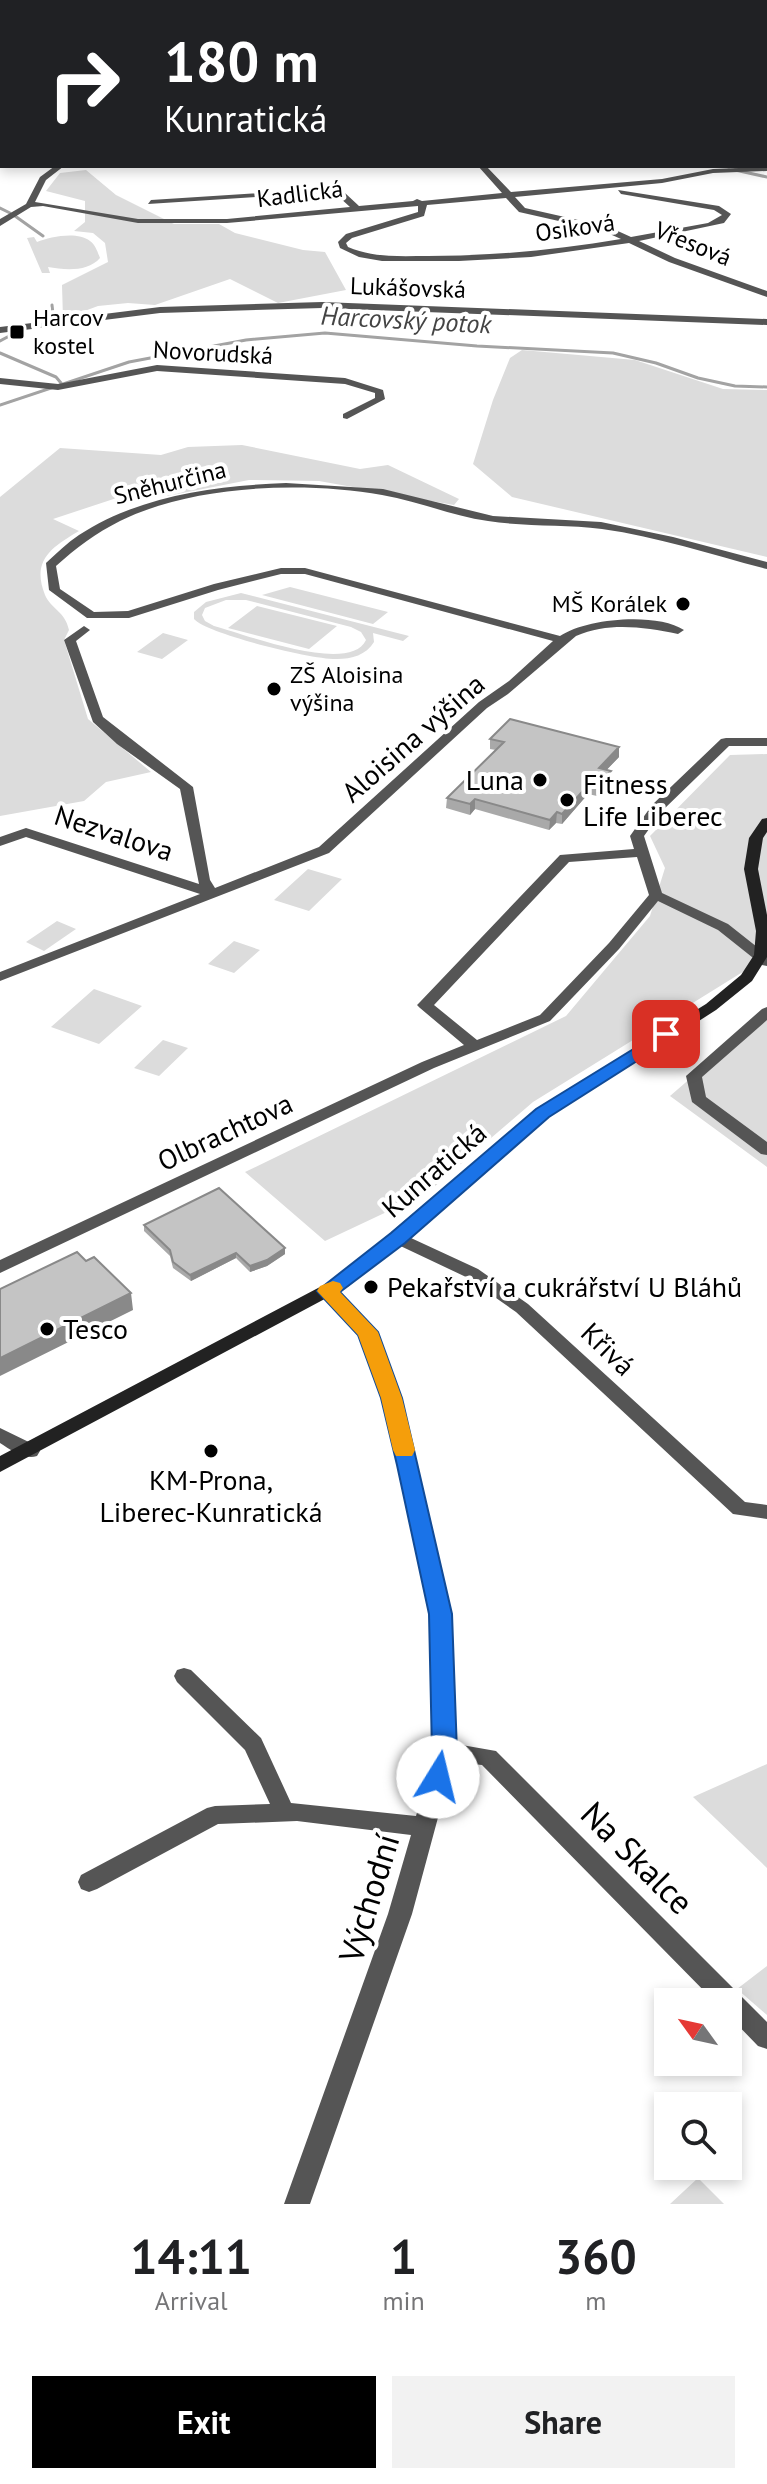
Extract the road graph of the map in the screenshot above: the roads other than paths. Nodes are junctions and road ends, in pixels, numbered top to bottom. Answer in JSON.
{"nodes":[{"id":1,"x":57,"y":168,"type":"edge"},
{"id":2,"x":484,"y":168,"type":"edge"},
{"id":3,"x":767,"y":169,"type":"edge"},
{"id":4,"x":543,"y":190,"type":"junction"},
{"id":5,"x":507,"y":193,"type":"junction"},
{"id":6,"x":417,"y":201,"type":"junction"},
{"id":7,"x":151,"y":202,"type":"dead end"},
{"id":8,"x":29,"y":205,"type":"junction"},
{"id":9,"x":356,"y":208,"type":"junction"},
{"id":10,"x":0,"y":223,"type":"edge"},
{"id":11,"x":631,"y":240,"type":"junction"},
{"id":12,"x":767,"y":294,"type":"edge"},
{"id":13,"x":767,"y":322,"type":"edge"},
{"id":14,"x":0,"y":330,"type":"edge"},
{"id":15,"x":0,"y":381,"type":"edge"},
{"id":16,"x":347,"y":416,"type":"dead end"},
{"id":17,"x":767,"y":566,"type":"edge"},
{"id":18,"x":84,"y":630,"type":"dead end"},
{"id":19,"x":678,"y":630,"type":"dead end"},
{"id":20,"x":561,"y":640,"type":"junction"},
{"id":21,"x":767,"y":742,"type":"edge"},
{"id":22,"x":767,"y":822,"type":"edge"},
{"id":23,"x":0,"y":842,"type":"edge"},
{"id":24,"x":641,"y":853,"type":"junction"},
{"id":25,"x":212,"y":893,"type":"junction"},
{"id":26,"x":656,"y":895,"type":"junction"},
{"id":27,"x":764,"y":958,"type":"edge"},
{"id":28,"x":0,"y":977,"type":"edge"},
{"id":29,"x":767,"y":1012,"type":"edge"},
{"id":30,"x":474,"y":1045,"type":"junction"},
{"id":31,"x":767,"y":1150,"type":"edge"},
{"id":32,"x":398,"y":1238,"type":"junction"},
{"id":33,"x":0,"y":1267,"type":"edge"},
{"id":34,"x":327,"y":1291,"type":"junction"},
{"id":35,"x":0,"y":1435,"type":"edge"},
{"id":36,"x":30,"y":1451,"type":"junction"},
{"id":37,"x":0,"y":1465,"type":"edge"},
{"id":38,"x":767,"y":1512,"type":"edge"},
{"id":39,"x":184,"y":1676,"type":"dead end"},
{"id":40,"x":445,"y":1752,"type":"junction"},
{"id":41,"x":285,"y":1813,"type":"junction"},
{"id":42,"x":424,"y":1827,"type":"junction"},
{"id":43,"x":89,"y":1882,"type":"dead end"},
{"id":44,"x":767,"y":2038,"type":"edge"},
{"id":45,"x":297,"y":2204,"type":"edge"}],
"edges":[{"from":1,"to":8,"type":"street"},
{"from":2,"to":5,"type":"street","name":"Vřesová"},
{"from":3,"to":4,"type":"street","name":"Kadlická"},
{"from":4,"to":5,"type":"street","name":"Kadlická"},
{"from":4,"to":11,"type":"street","name":"Osiková"},
{"from":5,"to":6,"type":"street","name":"Kadlická"},
{"from":5,"to":11,"type":"street","name":"Vřesová"},
{"from":6,"to":9,"type":"street","name":"Kadlická"},
{"from":6,"to":11,"type":"street","name":"Osiková"},
{"from":7,"to":9,"type":"street"},
{"from":8,"to":9,"type":"street","name":"Kadlická"},
{"from":8,"to":10,"type":"street"},
{"from":11,"to":12,"type":"street","name":"Vřesová"},
{"from":13,"to":14,"type":"street","name":"Lukášovská"},
{"from":15,"to":16,"type":"street","name":"Novorudská"},
{"from":17,"to":20,"type":"street","name":"Sněhurčina"},
{"from":18,"to":25,"type":"street"},
{"from":19,"to":20,"type":"street","name":"Aloisina výšina"},
{"from":20,"to":25,"type":"street","name":"Aloisina výšina"},
{"from":21,"to":24,"type":"street"},
{"from":22,"to":27,"type":"street"},
{"from":23,"to":25,"type":"street","name":"Nezvalova"},
{"from":24,"to":26,"type":"street"},
{"from":24,"to":30,"type":"street"},
{"from":25,"to":28,"type":"street","name":"Aloisina výšina"},
{"from":26,"to":27,"type":"street"},
{"from":26,"to":30,"type":"street","name":"Olbrachtova"},
{"from":27,"to":32,"type":"street","name":"Kunratická"},
{"from":29,"to":31,"type":"street"},
{"from":30,"to":33,"type":"street","name":"Olbrachtova"},
{"from":32,"to":34,"type":"street","name":"Kunratická"},
{"from":32,"to":38,"type":"street","name":"Křivá"},
{"from":34,"to":36,"type":"street","name":"Kunratická"},
{"from":34,"to":40,"type":"street","name":"Východní"},
{"from":35,"to":36,"type":"street"},
{"from":36,"to":37,"type":"street","name":"Kunratická"},
{"from":39,"to":41,"type":"street"},
{"from":40,"to":42,"type":"street","name":"Východní"},
{"from":40,"to":44,"type":"street","name":"Na Skalce"},
{"from":41,"to":42,"type":"street"},
{"from":41,"to":43,"type":"street"},
{"from":42,"to":45,"type":"street","name":"Východní"}]}
